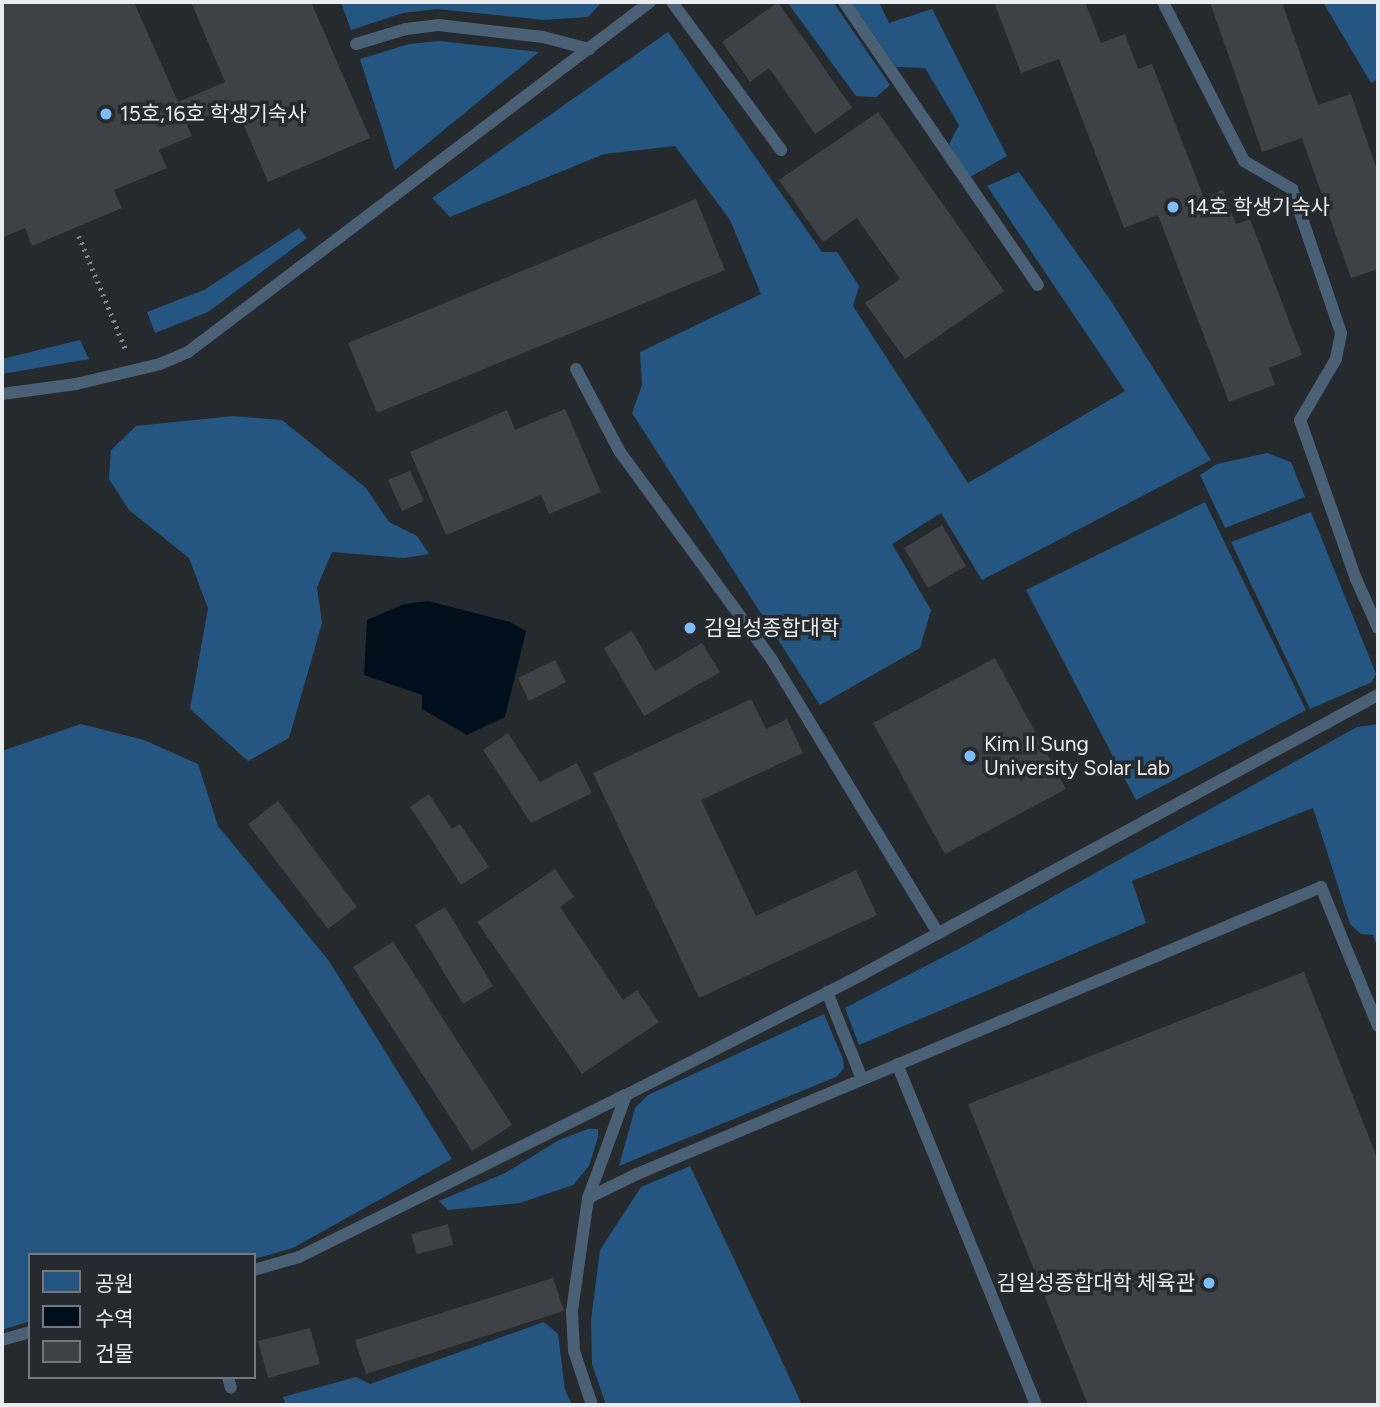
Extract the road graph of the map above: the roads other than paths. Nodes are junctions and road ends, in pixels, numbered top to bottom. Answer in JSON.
{"nodes":[{"id":1,"x":650,"y":2,"type":"edge"},
{"id":2,"x":672,"y":2,"type":"edge"},
{"id":3,"x":844,"y":2,"type":"edge"},
{"id":4,"x":1163,"y":2,"type":"edge"},
{"id":5,"x":356,"y":44,"type":"dead end"},
{"id":6,"x":589,"y":49,"type":"junction"},
{"id":7,"x":781,"y":150,"type":"dead end"},
{"id":8,"x":1038,"y":285,"type":"dead end"},
{"id":9,"x":576,"y":369,"type":"dead end"},
{"id":10,"x":2,"y":394,"type":"edge"},
{"id":11,"x":1378,"y":628,"type":"edge"},
{"id":12,"x":1378,"y":695,"type":"edge"},
{"id":13,"x":938,"y":933,"type":"junction"},
{"id":14,"x":827,"y":992,"type":"junction"},
{"id":15,"x":1378,"y":1026,"type":"edge"},
{"id":16,"x":897,"y":1064,"type":"junction"},
{"id":17,"x":862,"y":1079,"type":"junction"},
{"id":18,"x":626,"y":1094,"type":"junction"},
{"id":19,"x":587,"y":1198,"type":"junction"},
{"id":20,"x":256,"y":1269,"type":"edge"},
{"id":21,"x":28,"y":1333,"type":"edge"},
{"id":22,"x":2,"y":1340,"type":"edge"},
{"id":23,"x":592,"y":1405,"type":"edge"},
{"id":24,"x":1036,"y":1405,"type":"edge"}],
"edges":[{"from":1,"to":6,"type":"lane"},
{"from":2,"to":7,"type":"lane"},
{"from":3,"to":8,"type":"lane"},
{"from":4,"to":11,"type":"lane"},
{"from":5,"to":6,"type":"lane"},
{"from":6,"to":10,"type":"lane"},
{"from":9,"to":13,"type":"lane"},
{"from":12,"to":13,"type":"lane"},
{"from":13,"to":14,"type":"lane"},
{"from":14,"to":17,"type":"lane"},
{"from":14,"to":18,"type":"lane"},
{"from":15,"to":16,"type":"lane"},
{"from":16,"to":17,"type":"lane"},
{"from":16,"to":24,"type":"lane"},
{"from":17,"to":19,"type":"lane"},
{"from":18,"to":19,"type":"lane"},
{"from":18,"to":20,"type":"lane"},
{"from":19,"to":23,"type":"lane"},
{"from":21,"to":22,"type":"lane"}]}
